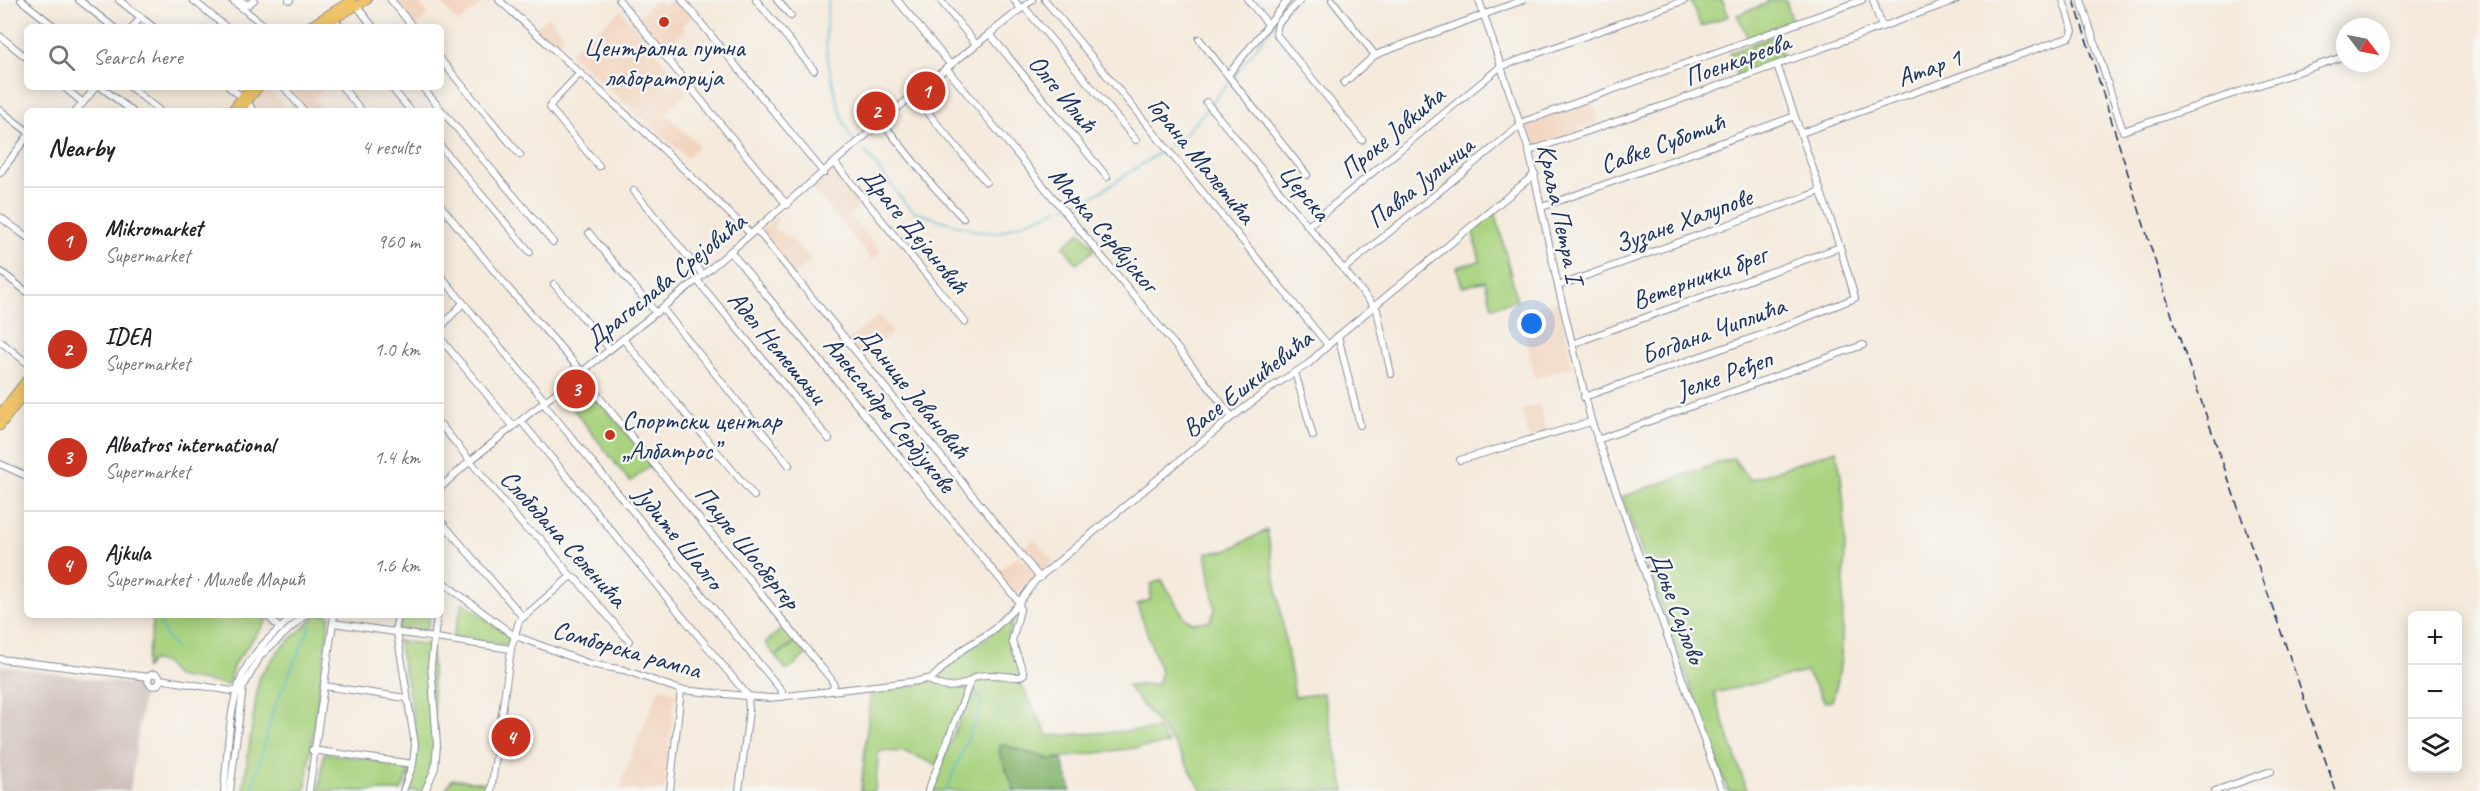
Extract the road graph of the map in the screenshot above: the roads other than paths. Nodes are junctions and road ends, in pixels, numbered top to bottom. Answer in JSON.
{"nodes":[{"id":1,"x":21,"y":0,"type":"edge"},
{"id":2,"x":79,"y":0,"type":"edge"},
{"id":3,"x":119,"y":0,"type":"edge"},
{"id":4,"x":193,"y":0,"type":"edge"},
{"id":5,"x":232,"y":0,"type":"edge"},
{"id":6,"x":240,"y":0,"type":"edge"},
{"id":7,"x":254,"y":0,"type":"edge"},
{"id":8,"x":367,"y":0,"type":"edge"},
{"id":9,"x":391,"y":0,"type":"edge"},
{"id":10,"x":499,"y":0,"type":"edge"},
{"id":11,"x":619,"y":0,"type":"edge"},
{"id":12,"x":682,"y":0,"type":"edge"},
{"id":13,"x":756,"y":0,"type":"edge"},
{"id":14,"x":777,"y":0,"type":"edge"},
{"id":15,"x":897,"y":0,"type":"edge"},
{"id":16,"x":940,"y":0,"type":"edge"},
{"id":17,"x":1014,"y":0,"type":"edge"},
{"id":18,"x":1032,"y":0,"type":"edge"},
{"id":19,"x":1045,"y":0,"type":"edge"},
{"id":20,"x":1248,"y":0,"type":"edge"},
{"id":21,"x":1288,"y":0,"type":"edge"},
{"id":22,"x":1301,"y":0,"type":"edge"},
{"id":23,"x":1332,"y":0,"type":"edge"},
{"id":24,"x":1479,"y":0,"type":"edge"},
{"id":25,"x":1523,"y":0,"type":"edge"},
{"id":26,"x":1685,"y":0,"type":"edge"},
{"id":27,"x":1862,"y":0,"type":"edge"},
{"id":28,"x":1874,"y":0,"type":"edge"},
{"id":29,"x":1956,"y":0,"type":"edge"},
{"id":30,"x":2063,"y":0,"type":"edge"},
{"id":31,"x":2081,"y":0,"type":"edge"},
{"id":32,"x":351,"y":2,"type":"edge"},
{"id":33,"x":339,"y":4,"type":"edge"},
{"id":34,"x":1023,"y":8,"type":"junction"},
{"id":35,"x":1484,"y":15,"type":"junction"},
{"id":36,"x":791,"y":16,"type":"dead end"},
{"id":37,"x":141,"y":17,"type":"junction"},
{"id":38,"x":334,"y":19,"type":"junction"},
{"id":39,"x":1268,"y":23,"type":"junction"},
{"id":40,"x":51,"y":24,"type":"edge"},
{"id":41,"x":109,"y":24,"type":"edge"},
{"id":42,"x":135,"y":24,"type":"edge"},
{"id":43,"x":149,"y":24,"type":"edge"},
{"id":44,"x":222,"y":24,"type":"edge"},
{"id":45,"x":262,"y":24,"type":"edge"},
{"id":46,"x":312,"y":24,"type":"edge"},
{"id":47,"x":325,"y":24,"type":"edge"},
{"id":48,"x":338,"y":24,"type":"edge"},
{"id":49,"x":371,"y":24,"type":"edge"},
{"id":50,"x":411,"y":24,"type":"edge"},
{"id":51,"x":1882,"y":27,"type":"junction"},
{"id":52,"x":989,"y":33,"type":"junction"},
{"id":53,"x":0,"y":36,"type":"edge"},
{"id":54,"x":1199,"y":39,"type":"dead end"},
{"id":55,"x":975,"y":43,"type":"junction"},
{"id":56,"x":1375,"y":55,"type":"junction"},
{"id":57,"x":24,"y":56,"type":"edge"},
{"id":58,"x":2336,"y":59,"type":"edge"},
{"id":59,"x":444,"y":64,"type":"edge"},
{"id":60,"x":1777,"y":65,"type":"junction"},
{"id":61,"x":948,"y":66,"type":"junction"},
{"id":62,"x":1500,"y":67,"type":"junction"},
{"id":63,"x":813,"y":70,"type":"dead end"},
{"id":64,"x":580,"y":73,"type":"junction"},
{"id":65,"x":1228,"y":75,"type":"junction"},
{"id":66,"x":1344,"y":83,"type":"dead end"},
{"id":67,"x":67,"y":90,"type":"edge"},
{"id":68,"x":94,"y":90,"type":"edge"},
{"id":69,"x":105,"y":90,"type":"edge"},
{"id":70,"x":134,"y":90,"type":"edge"},
{"id":71,"x":232,"y":90,"type":"edge"},
{"id":72,"x":249,"y":90,"type":"edge"},
{"id":73,"x":256,"y":90,"type":"edge"},
{"id":74,"x":286,"y":90,"type":"edge"},
{"id":75,"x":344,"y":90,"type":"edge"},
{"id":76,"x":394,"y":90,"type":"edge"},
{"id":77,"x":425,"y":90,"type":"edge"},
{"id":78,"x":913,"y":95,"type":"junction"},
{"id":79,"x":244,"y":100,"type":"junction"},
{"id":80,"x":1206,"y":102,"type":"dead end"},
{"id":81,"x":83,"y":103,"type":"junction"},
{"id":82,"x":79,"y":108,"type":"edge"},
{"id":83,"x":128,"y":108,"type":"edge"},
{"id":84,"x":156,"y":108,"type":"edge"},
{"id":85,"x":235,"y":108,"type":"edge"},
{"id":86,"x":241,"y":108,"type":"edge"},
{"id":87,"x":251,"y":108,"type":"edge"},
{"id":88,"x":302,"y":108,"type":"edge"},
{"id":89,"x":360,"y":108,"type":"edge"},
{"id":90,"x":408,"y":108,"type":"edge"},
{"id":91,"x":440,"y":108,"type":"edge"},
{"id":92,"x":0,"y":110,"type":"edge"},
{"id":93,"x":444,"y":113,"type":"edge"},
{"id":94,"x":1795,"y":116,"type":"junction"},
{"id":95,"x":882,"y":122,"type":"junction"},
{"id":96,"x":1521,"y":124,"type":"junction"},
{"id":97,"x":24,"y":129,"type":"edge"},
{"id":98,"x":1801,"y":133,"type":"junction"},
{"id":99,"x":1136,"y":140,"type":"dead end"},
{"id":100,"x":1362,"y":140,"type":"dead end"},
{"id":101,"x":24,"y":141,"type":"edge"},
{"id":102,"x":444,"y":151,"type":"edge"},
{"id":103,"x":1529,"y":151,"type":"junction"},
{"id":104,"x":520,"y":154,"type":"dead end"},
{"id":105,"x":835,"y":163,"type":"junction"},
{"id":106,"x":599,"y":166,"type":"dead end"},
{"id":107,"x":0,"y":172,"type":"edge"},
{"id":108,"x":824,"y":173,"type":"junction"},
{"id":109,"x":1535,"y":174,"type":"junction"},
{"id":110,"x":1307,"y":175,"type":"dead end"},
{"id":111,"x":1107,"y":177,"type":"dead end"},
{"id":112,"x":986,"y":182,"type":"dead end"},
{"id":113,"x":634,"y":191,"type":"dead end"},
{"id":114,"x":1821,"y":191,"type":"junction"},
{"id":115,"x":787,"y":205,"type":"junction"},
{"id":116,"x":1542,"y":207,"type":"junction"},
{"id":117,"x":444,"y":210,"type":"edge"},
{"id":118,"x":0,"y":217,"type":"edge"},
{"id":119,"x":963,"y":218,"type":"dead end"},
{"id":120,"x":1308,"y":226,"type":"junction"},
{"id":121,"x":754,"y":232,"type":"junction"},
{"id":122,"x":589,"y":233,"type":"dead end"},
{"id":123,"x":24,"y":235,"type":"edge"},
{"id":124,"x":553,"y":242,"type":"dead end"},
{"id":125,"x":1840,"y":247,"type":"junction"},
{"id":126,"x":730,"y":251,"type":"junction"},
{"id":127,"x":530,"y":252,"type":"dead end"},
{"id":128,"x":1344,"y":269,"type":"junction"},
{"id":129,"x":0,"y":272,"type":"edge"},
{"id":130,"x":703,"y":274,"type":"junction"},
{"id":131,"x":444,"y":280,"type":"edge"},
{"id":132,"x":697,"y":280,"type":"junction"},
{"id":133,"x":554,"y":284,"type":"dead end"},
{"id":134,"x":1558,"y":286,"type":"junction"},
{"id":135,"x":24,"y":289,"type":"edge"},
{"id":136,"x":464,"y":303,"type":"junction"},
{"id":137,"x":1374,"y":307,"type":"junction"},
{"id":138,"x":662,"y":308,"type":"junction"},
{"id":139,"x":656,"y":313,"type":"junction"},
{"id":140,"x":965,"y":322,"type":"dead end"},
{"id":141,"x":444,"y":324,"type":"edge"},
{"id":142,"x":1338,"y":336,"type":"junction"},
{"id":143,"x":623,"y":339,"type":"junction"},
{"id":144,"x":0,"y":341,"type":"edge"},
{"id":145,"x":444,"y":343,"type":"edge"},
{"id":146,"x":1572,"y":344,"type":"junction"},
{"id":147,"x":1328,"y":345,"type":"junction"},
{"id":148,"x":1863,"y":345,"type":"dead end"},
{"id":149,"x":610,"y":349,"type":"junction"},
{"id":150,"x":24,"y":361,"type":"edge"},
{"id":151,"x":1295,"y":372,"type":"junction"},
{"id":152,"x":581,"y":373,"type":"junction"},
{"id":153,"x":1391,"y":374,"type":"dead end"},
{"id":154,"x":24,"y":383,"type":"edge"},
{"id":155,"x":24,"y":394,"type":"edge"},
{"id":156,"x":1584,"y":397,"type":"junction"},
{"id":157,"x":544,"y":402,"type":"junction"},
{"id":158,"x":0,"y":414,"type":"edge"},
{"id":159,"x":1232,"y":417,"type":"junction"},
{"id":160,"x":520,"y":421,"type":"junction"},
{"id":161,"x":1591,"y":422,"type":"junction"},
{"id":162,"x":1360,"y":425,"type":"dead end"},
{"id":163,"x":0,"y":426,"type":"edge"},
{"id":164,"x":513,"y":426,"type":"junction"},
{"id":165,"x":444,"y":429,"type":"edge"},
{"id":166,"x":1313,"y":436,"type":"dead end"},
{"id":167,"x":1597,"y":438,"type":"junction"},
{"id":168,"x":829,"y":439,"type":"dead end"},
{"id":169,"x":1460,"y":460,"type":"dead end"},
{"id":170,"x":470,"y":461,"type":"junction"},
{"id":171,"x":0,"y":464,"type":"edge"},
{"id":172,"x":789,"y":465,"type":"dead end"},
{"id":173,"x":24,"y":475,"type":"edge"},
{"id":174,"x":444,"y":484,"type":"edge"},
{"id":175,"x":754,"y":496,"type":"dead end"},
{"id":176,"x":444,"y":525,"type":"edge"},
{"id":177,"x":571,"y":576,"type":"junction"},
{"id":178,"x":1040,"y":578,"type":"junction"},
{"id":179,"x":444,"y":586,"type":"edge"},
{"id":180,"x":1019,"y":602,"type":"junction"},
{"id":181,"x":522,"y":616,"type":"junction"},
{"id":182,"x":270,"y":618,"type":"edge"},
{"id":183,"x":292,"y":618,"type":"edge"},
{"id":184,"x":302,"y":618,"type":"edge"},
{"id":185,"x":334,"y":618,"type":"edge"},
{"id":186,"x":398,"y":618,"type":"edge"},
{"id":187,"x":436,"y":618,"type":"edge"},
{"id":188,"x":333,"y":623,"type":"junction"},
{"id":189,"x":280,"y":629,"type":"junction"},
{"id":190,"x":396,"y":632,"type":"junction"},
{"id":191,"x":513,"y":635,"type":"junction"},
{"id":192,"x":433,"y":638,"type":"junction"},
{"id":193,"x":629,"y":641,"type":"dead end"},
{"id":194,"x":511,"y":649,"type":"junction"},
{"id":195,"x":0,"y":659,"type":"edge"},
{"id":196,"x":928,"y":679,"type":"junction"},
{"id":197,"x":971,"y":680,"type":"junction"},
{"id":198,"x":324,"y":686,"type":"junction"},
{"id":199,"x":681,"y":690,"type":"junction"},
{"id":200,"x":832,"y":691,"type":"junction"},
{"id":201,"x":239,"y":692,"type":"junction"},
{"id":202,"x":748,"y":696,"type":"junction"},
{"id":203,"x":782,"y":697,"type":"junction"},
{"id":204,"x":406,"y":698,"type":"junction"},
{"id":205,"x":313,"y":750,"type":"junction"},
{"id":206,"x":413,"y":764,"type":"junction"},
{"id":207,"x":2271,"y":771,"type":"dead end"},
{"id":208,"x":225,"y":791,"type":"edge"},
{"id":209,"x":230,"y":791,"type":"edge"},
{"id":210,"x":309,"y":791,"type":"edge"},
{"id":211,"x":403,"y":791,"type":"edge"},
{"id":212,"x":426,"y":791,"type":"edge"},
{"id":213,"x":491,"y":791,"type":"edge"},
{"id":214,"x":670,"y":791,"type":"edge"},
{"id":215,"x":739,"y":791,"type":"edge"},
{"id":216,"x":928,"y":791,"type":"edge"},
{"id":217,"x":1722,"y":791,"type":"edge"},
{"id":218,"x":2215,"y":791,"type":"edge"}],
"edges":[{"from":1,"to":40,"type":"street"},
{"from":2,"to":41,"type":"street"},
{"from":3,"to":37,"type":"street"},
{"from":4,"to":44,"type":"street"},
{"from":5,"to":45,"type":"street"},
{"from":6,"to":7,"type":"street"},
{"from":8,"to":32,"type":"main road"},
{"from":9,"to":50,"type":"street"},
{"from":10,"to":64,"type":"street","name":"Данице Јовановић"},
{"from":11,"to":115,"type":"street"},
{"from":12,"to":108,"type":"street"},
{"from":13,"to":63,"type":"street"},
{"from":14,"to":36,"type":"street"},
{"from":15,"to":61,"type":"street","name":"Марка Сервијског"},
{"from":16,"to":55,"type":"street"},
{"from":17,"to":34,"type":"street"},
{"from":18,"to":34,"type":"street","name":"Драгослава Срејовића"},
{"from":19,"to":147,"type":"street","name":"Горана Малетића"},
{"from":20,"to":39,"type":"street"},
{"from":21,"to":39,"type":"street"},
{"from":22,"to":100,"type":"street"},
{"from":23,"to":56,"type":"street"},
{"from":24,"to":35,"type":"street","name":"Краља Петра I"},
{"from":25,"to":35,"type":"street"},
{"from":26,"to":62,"type":"street","name":"Проке Јовкића"},
{"from":27,"to":96,"type":"street","name":"Павла Јулинца"},
{"from":28,"to":51,"type":"street"},
{"from":29,"to":51,"type":"street","name":"Поенкареова"},
{"from":30,"to":98,"type":"street","name":"Атар 1"},
{"from":31,"to":58,"type":"street"},
{"from":32,"to":33,"type":"main road"},
{"from":32,"to":38,"type":"main road"},
{"from":32,"to":49,"type":"street"},
{"from":33,"to":46,"type":"main road"},
{"from":34,"to":52,"type":"street","name":"Драгослава Срејовића"},
{"from":34,"to":99,"type":"street"},
{"from":35,"to":56,"type":"street"},
{"from":35,"to":62,"type":"street","name":"Краља Петра I"},
{"from":37,"to":42,"type":"street"},
{"from":37,"to":43,"type":"street"},
{"from":38,"to":47,"type":"main road"},
{"from":38,"to":48,"type":"street"},
{"from":39,"to":65,"type":"street"},
{"from":51,"to":60,"type":"street","name":"Поенкареова"},
{"from":52,"to":55,"type":"street","name":"Драгослава Срејовића"},
{"from":52,"to":111,"type":"street","name":"Олге Илић"},
{"from":53,"to":57,"type":"street"},
{"from":54,"to":65,"type":"street"},
{"from":55,"to":61,"type":"street","name":"Драгослава Срејовића"},
{"from":56,"to":66,"type":"street"},
{"from":59,"to":104,"type":"street"},
{"from":60,"to":94,"type":"street"},
{"from":60,"to":103,"type":"street","name":"Поенкареова"},
{"from":61,"to":78,"type":"street","name":"Драгослава Срејовића"},
{"from":61,"to":159,"type":"street","name":"Марка Сервијског"},
{"from":62,"to":96,"type":"street","name":"Краља Петра I"},
{"from":62,"to":120,"type":"street","name":"Проке Јовкића"},
{"from":64,"to":106,"type":"street"},
{"from":64,"to":121,"type":"street","name":"Данице Јовановић"},
{"from":65,"to":110,"type":"street"},
{"from":67,"to":81,"type":"street"},
{"from":68,"to":81,"type":"street"},
{"from":69,"to":83,"type":"street"},
{"from":70,"to":84,"type":"street"},
{"from":71,"to":79,"type":"street"},
{"from":72,"to":79,"type":"main road"},
{"from":73,"to":79,"type":"main road"},
{"from":74,"to":88,"type":"street"},
{"from":75,"to":89,"type":"street"},
{"from":76,"to":90,"type":"street"},
{"from":77,"to":91,"type":"street"},
{"from":78,"to":95,"type":"street","name":"Драгослава Срејовића"},
{"from":78,"to":112,"type":"street"},
{"from":79,"to":85,"type":"main road"},
{"from":79,"to":86,"type":"main road"},
{"from":79,"to":87,"type":"street"},
{"from":80,"to":120,"type":"street","name":"Церска"},
{"from":81,"to":82,"type":"street"},
{"from":92,"to":97,"type":"street"},
{"from":93,"to":124,"type":"street"},
{"from":94,"to":98,"type":"street"},
{"from":94,"to":116,"type":"street","name":"Савке Суботић"},
{"from":95,"to":105,"type":"street","name":"Драгослава Срејовића"},
{"from":95,"to":119,"type":"street"},
{"from":96,"to":103,"type":"street","name":"Краља Петра I"},
{"from":96,"to":128,"type":"street","name":"Павла Јулинца"},
{"from":98,"to":114,"type":"street"},
{"from":101,"to":107,"type":"street"},
{"from":102,"to":127,"type":"street"},
{"from":103,"to":109,"type":"street","name":"Краља Петра I"},
{"from":105,"to":108,"type":"street","name":"Драгослава Срејовића"},
{"from":105,"to":140,"type":"street","name":"Драге Дејановић"},
{"from":108,"to":115,"type":"street","name":"Драгослава Срејовића"},
{"from":109,"to":116,"type":"street","name":"Краља Петра I"},
{"from":109,"to":137,"type":"street","name":"Васе Ешкићевића"},
{"from":113,"to":130,"type":"street"},
{"from":114,"to":125,"type":"street"},
{"from":114,"to":134,"type":"street","name":"Зузане Халупове"},
{"from":115,"to":121,"type":"street","name":"Драгослава Срејовића"},
{"from":116,"to":134,"type":"street","name":"Краља Петра I"},
{"from":117,"to":152,"type":"street","name":"Пауле Шосбергер"},
{"from":118,"to":123,"type":"street"},
{"from":120,"to":128,"type":"street","name":"Церска"},
{"from":121,"to":126,"type":"street","name":"Драгослава Срејовића"},
{"from":121,"to":178,"type":"street","name":"Данице Јовановић"},
{"from":122,"to":139,"type":"street"},
{"from":125,"to":146,"type":"street","name":"Ветернички брег"},
{"from":125,"to":156,"type":"street","name":"Богдана Чиплића"},
{"from":126,"to":130,"type":"street","name":"Драгослава Срејовића"},
{"from":126,"to":180,"type":"street","name":"Александре Сердјукове"},
{"from":128,"to":137,"type":"street","name":"Церска"},
{"from":129,"to":135,"type":"street"},
{"from":130,"to":132,"type":"street","name":"Драгослава Срејовића"},
{"from":131,"to":136,"type":"street","name":"Јудите Шалго"},
{"from":132,"to":138,"type":"street","name":"Драгослава Срејовића"},
{"from":132,"to":168,"type":"street","name":"Адел Немешањи"},
{"from":133,"to":149,"type":"street"},
{"from":134,"to":146,"type":"street","name":"Краља Петра I"},
{"from":136,"to":141,"type":"street"},
{"from":136,"to":157,"type":"street","name":"Јудите Шалго"},
{"from":137,"to":142,"type":"street","name":"Васе Ешкићевића"},
{"from":137,"to":153,"type":"street"},
{"from":138,"to":139,"type":"street","name":"Драгослава Срејовића"},
{"from":138,"to":172,"type":"street"},
{"from":139,"to":143,"type":"street","name":"Драгослава Срејовића"},
{"from":142,"to":147,"type":"street","name":"Васе Ешкићевића"},
{"from":142,"to":162,"type":"street"},
{"from":143,"to":149,"type":"street","name":"Драгослава Срејовића"},
{"from":143,"to":175,"type":"street"},
{"from":144,"to":150,"type":"street"},
{"from":145,"to":164,"type":"street"},
{"from":146,"to":156,"type":"street","name":"Краља Петра I"},
{"from":147,"to":151,"type":"street","name":"Васе Ешкићевића"},
{"from":148,"to":167,"type":"street","name":"Јелке Ређеп"},
{"from":149,"to":152,"type":"street","name":"Драгослава Срејовића"},
{"from":151,"to":159,"type":"street","name":"Васе Ешкићевића"},
{"from":151,"to":166,"type":"street"},
{"from":152,"to":157,"type":"street","name":"Драгослава Срејовића"},
{"from":152,"to":200,"type":"street","name":"Пауле Шосбергер"},
{"from":154,"to":158,"type":"main road"},
{"from":155,"to":163,"type":"main road"},
{"from":156,"to":161,"type":"street","name":"Краља Петра I"},
{"from":157,"to":160,"type":"street","name":"Драгослава Срејовића"},
{"from":157,"to":203,"type":"street","name":"Јудите Шалго"},
{"from":159,"to":178,"type":"street","name":"Васе Ешкићевића"},
{"from":160,"to":164,"type":"street","name":"Драгослава Срејовића"},
{"from":160,"to":202,"type":"street"},
{"from":161,"to":167,"type":"street","name":"Краља Петра I"},
{"from":161,"to":169,"type":"street"},
{"from":164,"to":170,"type":"street","name":"Драгослава Срејовића"},
{"from":165,"to":170,"type":"street","name":"Слободана Селенића"},
{"from":167,"to":217,"type":"street","name":"Доње Сајлово"},
{"from":170,"to":174,"type":"street","name":"Драгослава Срејовића"},
{"from":170,"to":177,"type":"street","name":"Слободана Селенића"},
{"from":171,"to":173,"type":"street"},
{"from":176,"to":181,"type":"street"},
{"from":177,"to":181,"type":"street"},
{"from":177,"to":193,"type":"street","name":"Слободана Селенића"},
{"from":178,"to":180,"type":"street","name":"Васе Ешкићевића"},
{"from":179,"to":191,"type":"street","name":"Сомборска рампа"},
{"from":180,"to":196,"type":"street","name":"Васе Ешкићевића"},
{"from":180,"to":197,"type":"street"},
{"from":181,"to":191,"type":"street"},
{"from":182,"to":189,"type":"street"},
{"from":183,"to":189,"type":"street"},
{"from":184,"to":201,"type":"street"},
{"from":185,"to":188,"type":"street"},
{"from":186,"to":190,"type":"street"},
{"from":187,"to":192,"type":"street"},
{"from":188,"to":190,"type":"street"},
{"from":188,"to":198,"type":"street"},
{"from":189,"to":201,"type":"street"},
{"from":190,"to":192,"type":"street"},
{"from":190,"to":204,"type":"street"},
{"from":191,"to":194,"type":"street"},
{"from":191,"to":199,"type":"street","name":"Сомборска рампа"},
{"from":192,"to":194,"type":"street"},
{"from":192,"to":212,"type":"street"},
{"from":194,"to":213,"type":"street"},
{"from":195,"to":201,"type":"street"},
{"from":196,"to":197,"type":"street"},
{"from":196,"to":200,"type":"street","name":"Сомборска рампа"},
{"from":197,"to":216,"type":"street"},
{"from":198,"to":204,"type":"street"},
{"from":198,"to":205,"type":"street"},
{"from":199,"to":202,"type":"street","name":"Сомборска рампа"},
{"from":199,"to":214,"type":"street"},
{"from":200,"to":203,"type":"street","name":"Сомборска рампа"},
{"from":201,"to":208,"type":"street"},
{"from":201,"to":209,"type":"street"},
{"from":202,"to":203,"type":"street","name":"Сомборска рампа"},
{"from":202,"to":215,"type":"street"},
{"from":204,"to":206,"type":"street"},
{"from":205,"to":206,"type":"street"},
{"from":205,"to":210,"type":"street"},
{"from":206,"to":211,"type":"street"},
{"from":207,"to":218,"type":"street"}]}
